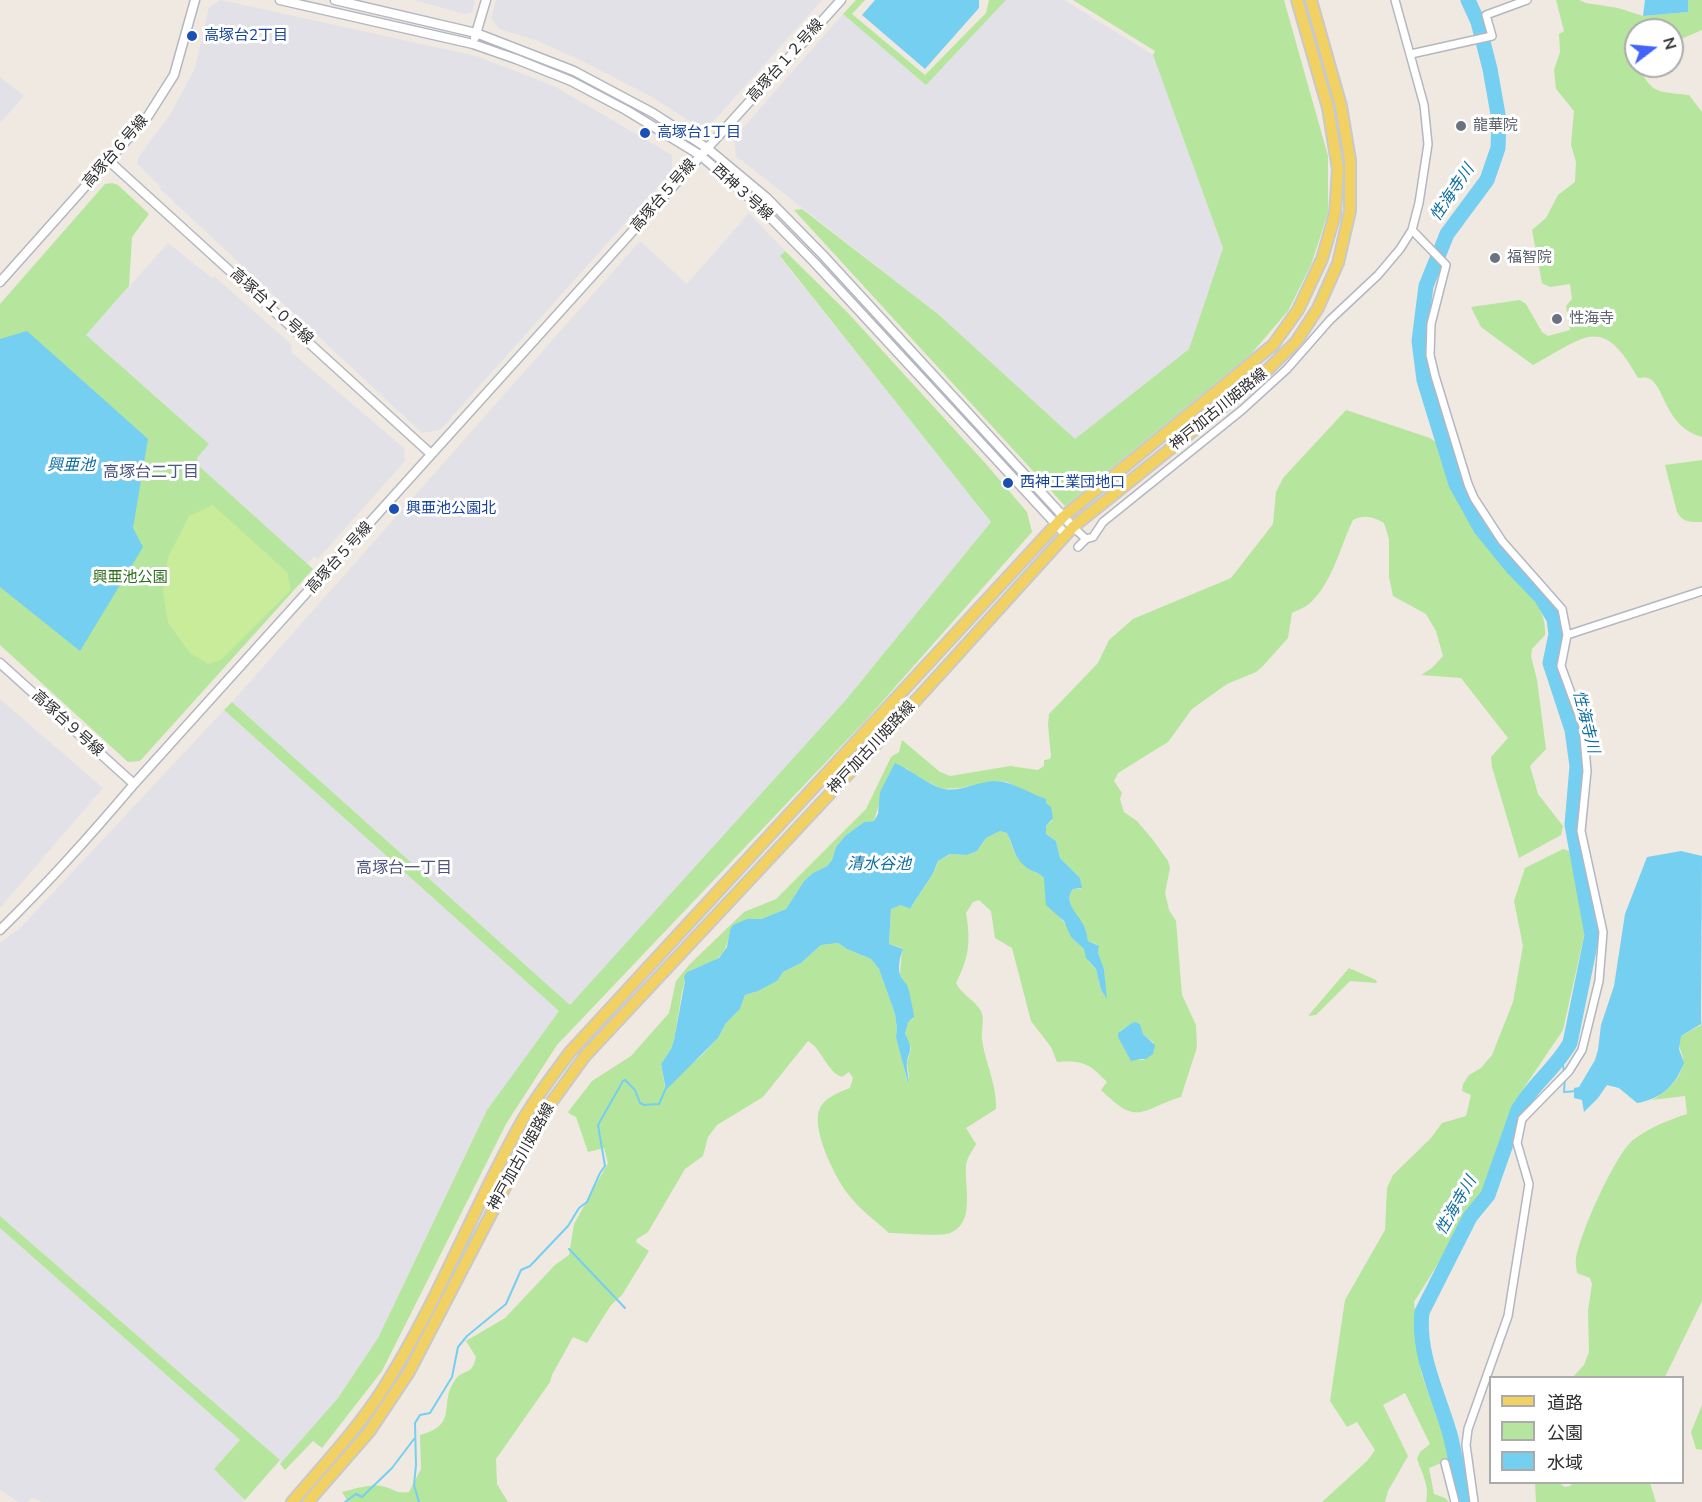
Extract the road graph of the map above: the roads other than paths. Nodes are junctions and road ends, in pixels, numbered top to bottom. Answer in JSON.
{"nodes":[{"id":1,"x":195,"y":0,"type":"edge"},
{"id":2,"x":280,"y":0,"type":"edge"},
{"id":3,"x":335,"y":0,"type":"edge"},
{"id":4,"x":486,"y":0,"type":"edge"},
{"id":5,"x":841,"y":0,"type":"edge"},
{"id":6,"x":1297,"y":0,"type":"edge"},
{"id":7,"x":1311,"y":0,"type":"edge"},
{"id":8,"x":1395,"y":0,"type":"edge"},
{"id":9,"x":1527,"y":0,"type":"edge"},
{"id":10,"x":476,"y":33,"type":"junction"},
{"id":11,"x":473,"y":44,"type":"junction"},
{"id":12,"x":1411,"y":54,"type":"junction"},
{"id":13,"x":707,"y":148,"type":"junction"},
{"id":14,"x":700,"y":155,"type":"junction"},
{"id":15,"x":109,"y":162,"type":"junction"},
{"id":16,"x":1412,"y":230,"type":"junction"},
{"id":17,"x":0,"y":282,"type":"edge"},
{"id":18,"x":431,"y":454,"type":"junction"},
{"id":19,"x":1059,"y":520,"type":"junction"},
{"id":20,"x":1070,"y":531,"type":"junction"},
{"id":21,"x":1086,"y":539,"type":"junction"},
{"id":22,"x":1078,"y":547,"type":"dead end"},
{"id":23,"x":1702,"y":591,"type":"edge"},
{"id":24,"x":1567,"y":635,"type":"junction"},
{"id":25,"x":0,"y":663,"type":"edge"},
{"id":26,"x":134,"y":784,"type":"junction"},
{"id":27,"x":0,"y":930,"type":"edge"},
{"id":28,"x":1445,"y":1463,"type":"dead end"},
{"id":29,"x":292,"y":1502,"type":"edge"},
{"id":30,"x":308,"y":1502,"type":"edge"},
{"id":31,"x":1455,"y":1502,"type":"edge"},
{"id":32,"x":1474,"y":1502,"type":"edge"}],
"edges":[{"from":1,"to":15,"type":"street","name":"高塚台６号線"},
{"from":2,"to":11,"type":"street","name":"西神３号線"},
{"from":3,"to":10,"type":"street","name":"西神３号線"},
{"from":4,"to":10,"type":"street"},
{"from":5,"to":13,"type":"street","name":"高塚台１２号線"},
{"from":6,"to":19,"type":"main road","name":"神戸加古川姫路線"},
{"from":7,"to":20,"type":"main road","name":"神戸加古川姫路線"},
{"from":8,"to":12,"type":"street"},
{"from":9,"to":12,"type":"street"},
{"from":10,"to":11,"type":"street"},
{"from":10,"to":13,"type":"street","name":"西神３号線"},
{"from":11,"to":14,"type":"street","name":"西神３号線"},
{"from":12,"to":16,"type":"street"},
{"from":13,"to":14,"type":"street","name":"高塚台１２号線"},
{"from":13,"to":19,"type":"street","name":"西神３号線"},
{"from":14,"to":18,"type":"street","name":"高塚台５号線"},
{"from":14,"to":19,"type":"street","name":"西神３号線"},
{"from":15,"to":17,"type":"street","name":"高塚台６号線"},
{"from":15,"to":18,"type":"street","name":"高塚台１０号線"},
{"from":16,"to":21,"type":"street"},
{"from":16,"to":24,"type":"street"},
{"from":18,"to":26,"type":"street","name":"高塚台５号線"},
{"from":19,"to":20,"type":"street"},
{"from":19,"to":29,"type":"main road","name":"神戸加古川姫路線"},
{"from":20,"to":21,"type":"street"},
{"from":20,"to":30,"type":"main road","name":"神戸加古川姫路線"},
{"from":21,"to":22,"type":"street"},
{"from":23,"to":24,"type":"street"},
{"from":24,"to":32,"type":"street"},
{"from":25,"to":26,"type":"street","name":"高塚台９号線"},
{"from":26,"to":27,"type":"street","name":"高塚台５号線"},
{"from":28,"to":31,"type":"street"}]}
